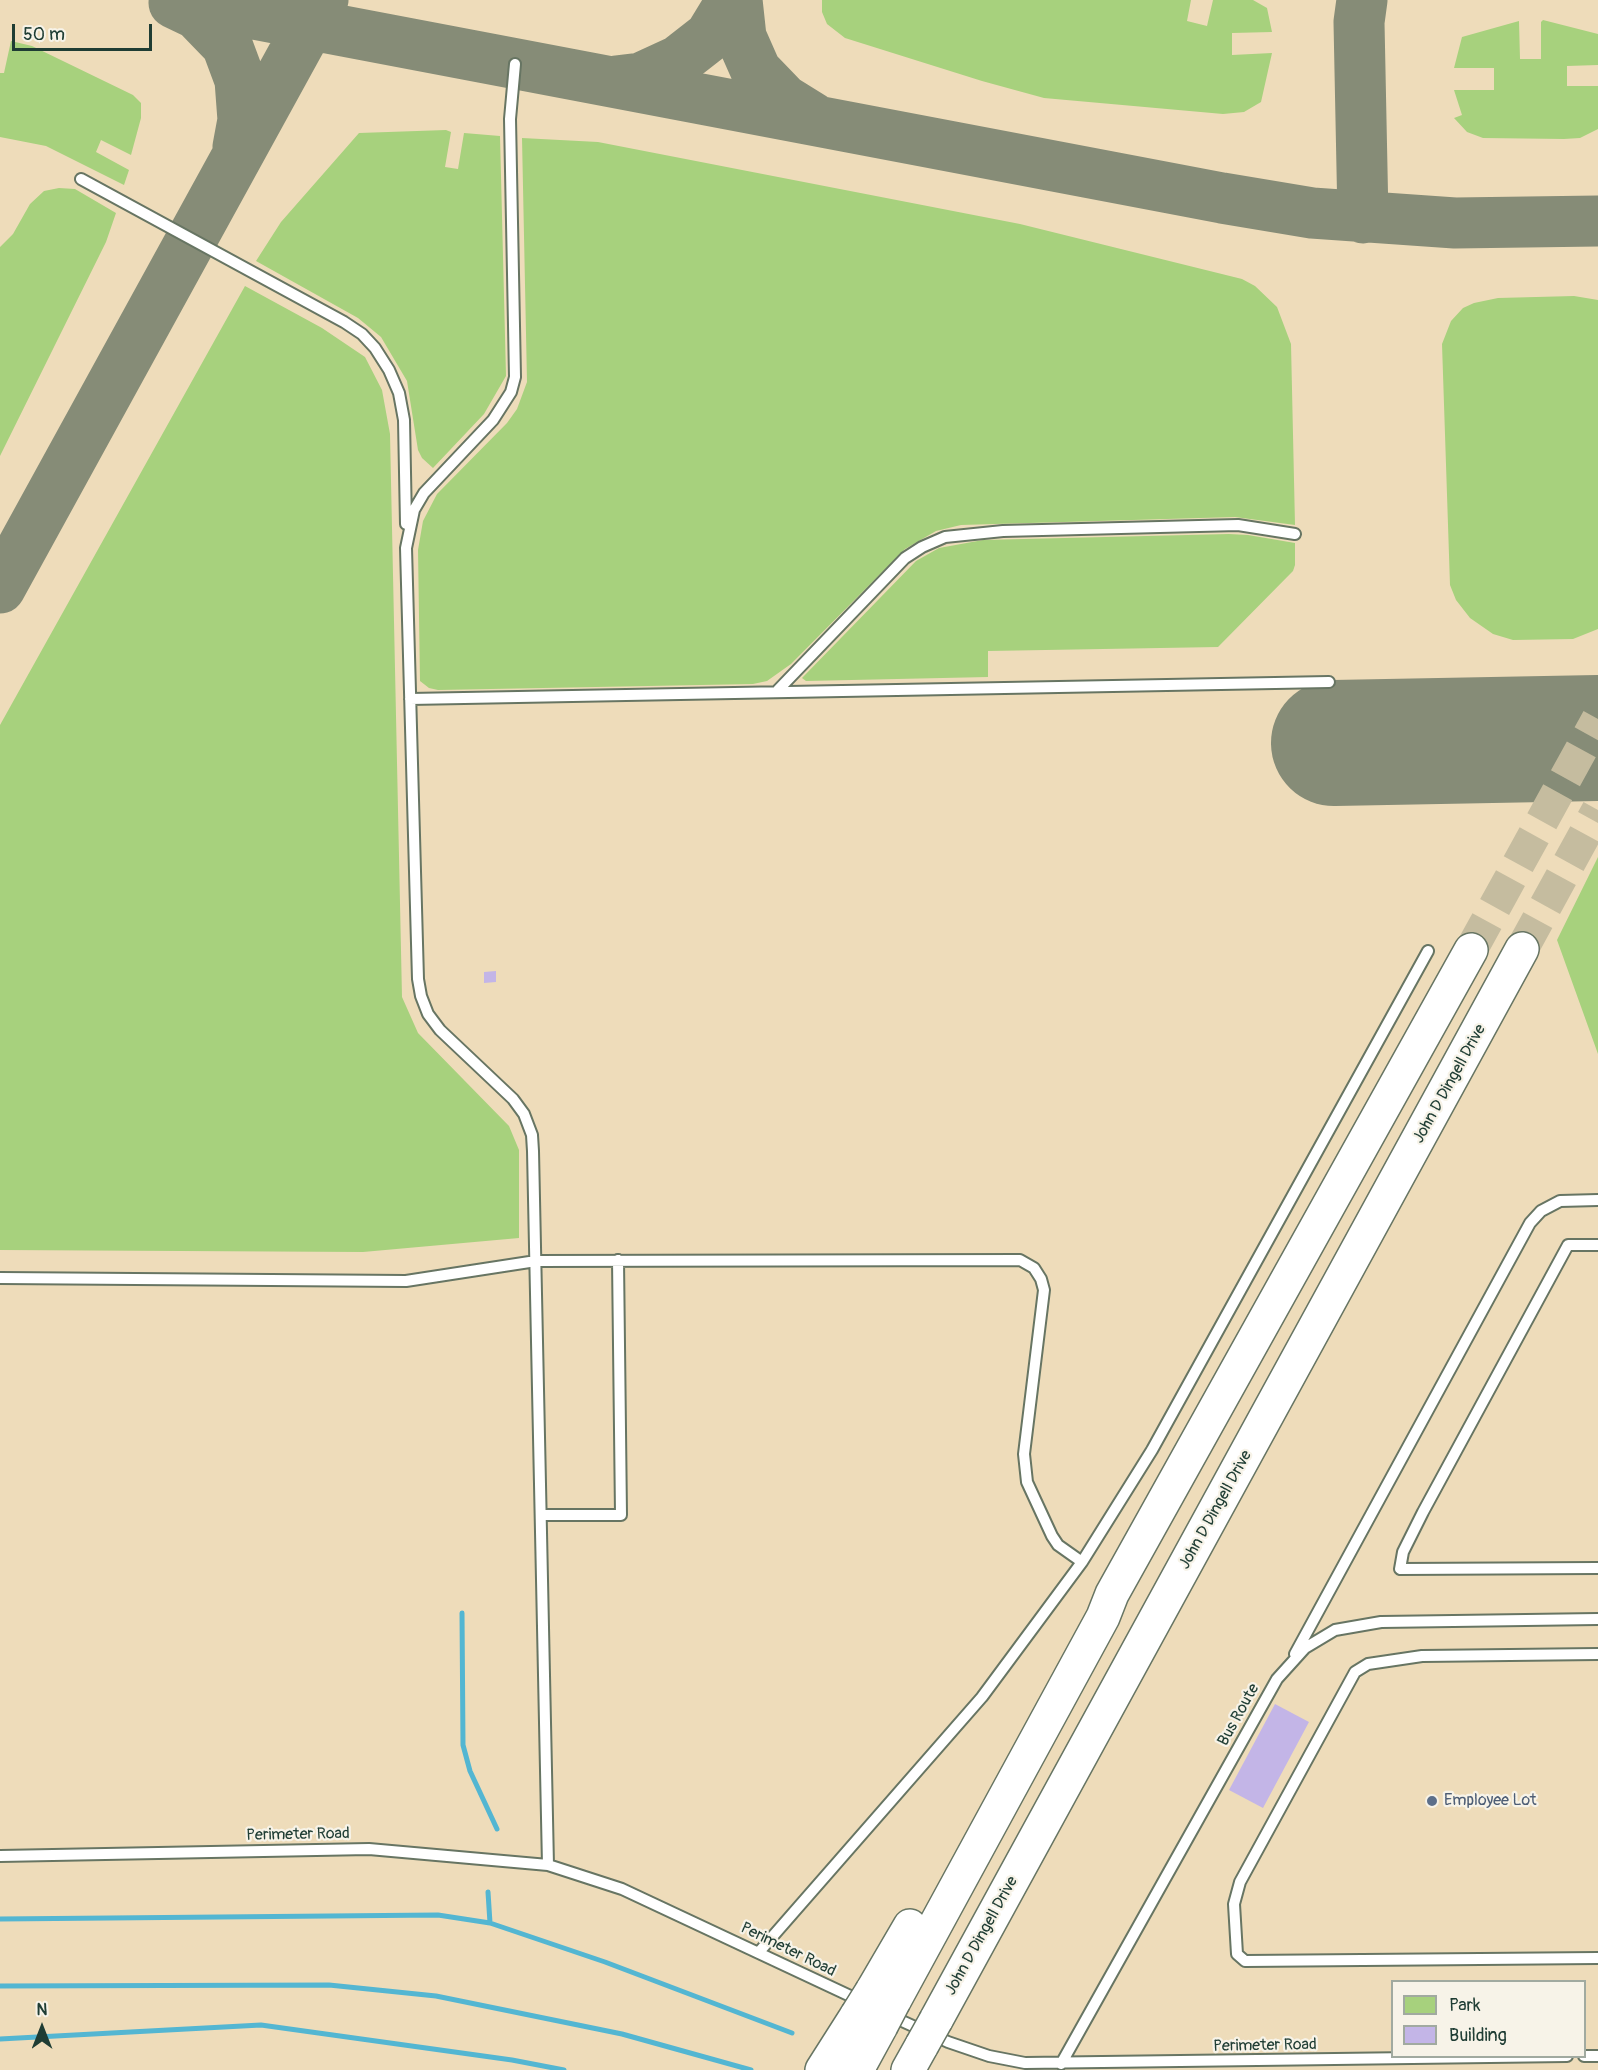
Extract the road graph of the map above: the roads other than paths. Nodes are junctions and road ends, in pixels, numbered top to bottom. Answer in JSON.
{"nodes":[{"id":1,"x":515,"y":64,"type":"dead end"},
{"id":2,"x":81,"y":178,"type":"dead end"},
{"id":3,"x":1295,"y":534,"type":"dead end"},
{"id":4,"x":406,"y":548,"type":"junction"},
{"id":5,"x":1329,"y":682,"type":"dead end"},
{"id":6,"x":778,"y":690,"type":"junction"},
{"id":7,"x":410,"y":699,"type":"junction"},
{"id":8,"x":1522,"y":949,"type":"tunnel mouth"},
{"id":9,"x":1471,"y":950,"type":"tunnel mouth"},
{"id":10,"x":1428,"y":951,"type":"dead end"},
{"id":11,"x":1598,"y":1200,"type":"edge"},
{"id":12,"x":1598,"y":1245,"type":"edge"},
{"id":13,"x":618,"y":1260,"type":"junction"},
{"id":14,"x":536,"y":1261,"type":"junction"},
{"id":15,"x":0,"y":1278,"type":"edge"},
{"id":16,"x":541,"y":1515,"type":"junction"},
{"id":17,"x":1082,"y":1562,"type":"junction"},
{"id":18,"x":1598,"y":1568,"type":"edge"},
{"id":19,"x":1598,"y":1619,"type":"edge"},
{"id":20,"x":1598,"y":1654,"type":"edge"},
{"id":21,"x":1290,"y":1662,"type":"junction"},
{"id":22,"x":0,"y":1856,"type":"edge"},
{"id":23,"x":548,"y":1865,"type":"junction"},
{"id":24,"x":759,"y":1952,"type":"junction"},
{"id":25,"x":1598,"y":1958,"type":"edge"},
{"id":26,"x":876,"y":2008,"type":"junction"},
{"id":27,"x":922,"y":2045,"type":"edge"},
{"id":28,"x":1493,"y":2058,"type":"edge"},
{"id":29,"x":1061,"y":2064,"type":"junction"},
{"id":30,"x":822,"y":2070,"type":"edge"},
{"id":31,"x":856,"y":2070,"type":"edge"}],
"edges":[{"from":1,"to":4,"type":"lane"},
{"from":2,"to":4,"type":"lane"},
{"from":3,"to":6,"type":"lane"},
{"from":4,"to":7,"type":"lane"},
{"from":5,"to":6,"type":"lane"},
{"from":6,"to":7,"type":"lane"},
{"from":7,"to":14,"type":"lane"},
{"from":8,"to":27,"type":"highway","name":"John D Dingell Drive"},
{"from":9,"to":26,"type":"highway"},
{"from":10,"to":17,"type":"lane"},
{"from":11,"to":21,"type":"lane"},
{"from":12,"to":18,"type":"lane"},
{"from":13,"to":14,"type":"lane"},
{"from":13,"to":16,"type":"lane"},
{"from":13,"to":17,"type":"lane"},
{"from":14,"to":15,"type":"lane"},
{"from":14,"to":16,"type":"lane"},
{"from":16,"to":23,"type":"lane"},
{"from":17,"to":24,"type":"lane"},
{"from":19,"to":21,"type":"lane","name":"Bus Route"},
{"from":20,"to":25,"type":"lane"},
{"from":21,"to":29,"type":"lane","name":"Bus Route"},
{"from":22,"to":23,"type":"lane","name":"Perimeter Road"},
{"from":23,"to":24,"type":"lane","name":"Perimeter Road"},
{"from":24,"to":29,"type":"lane","name":"Perimeter Road"},
{"from":26,"to":30,"type":"highway"},
{"from":26,"to":31,"type":"highway"},
{"from":28,"to":29,"type":"lane","name":"Perimeter Road"}]}
